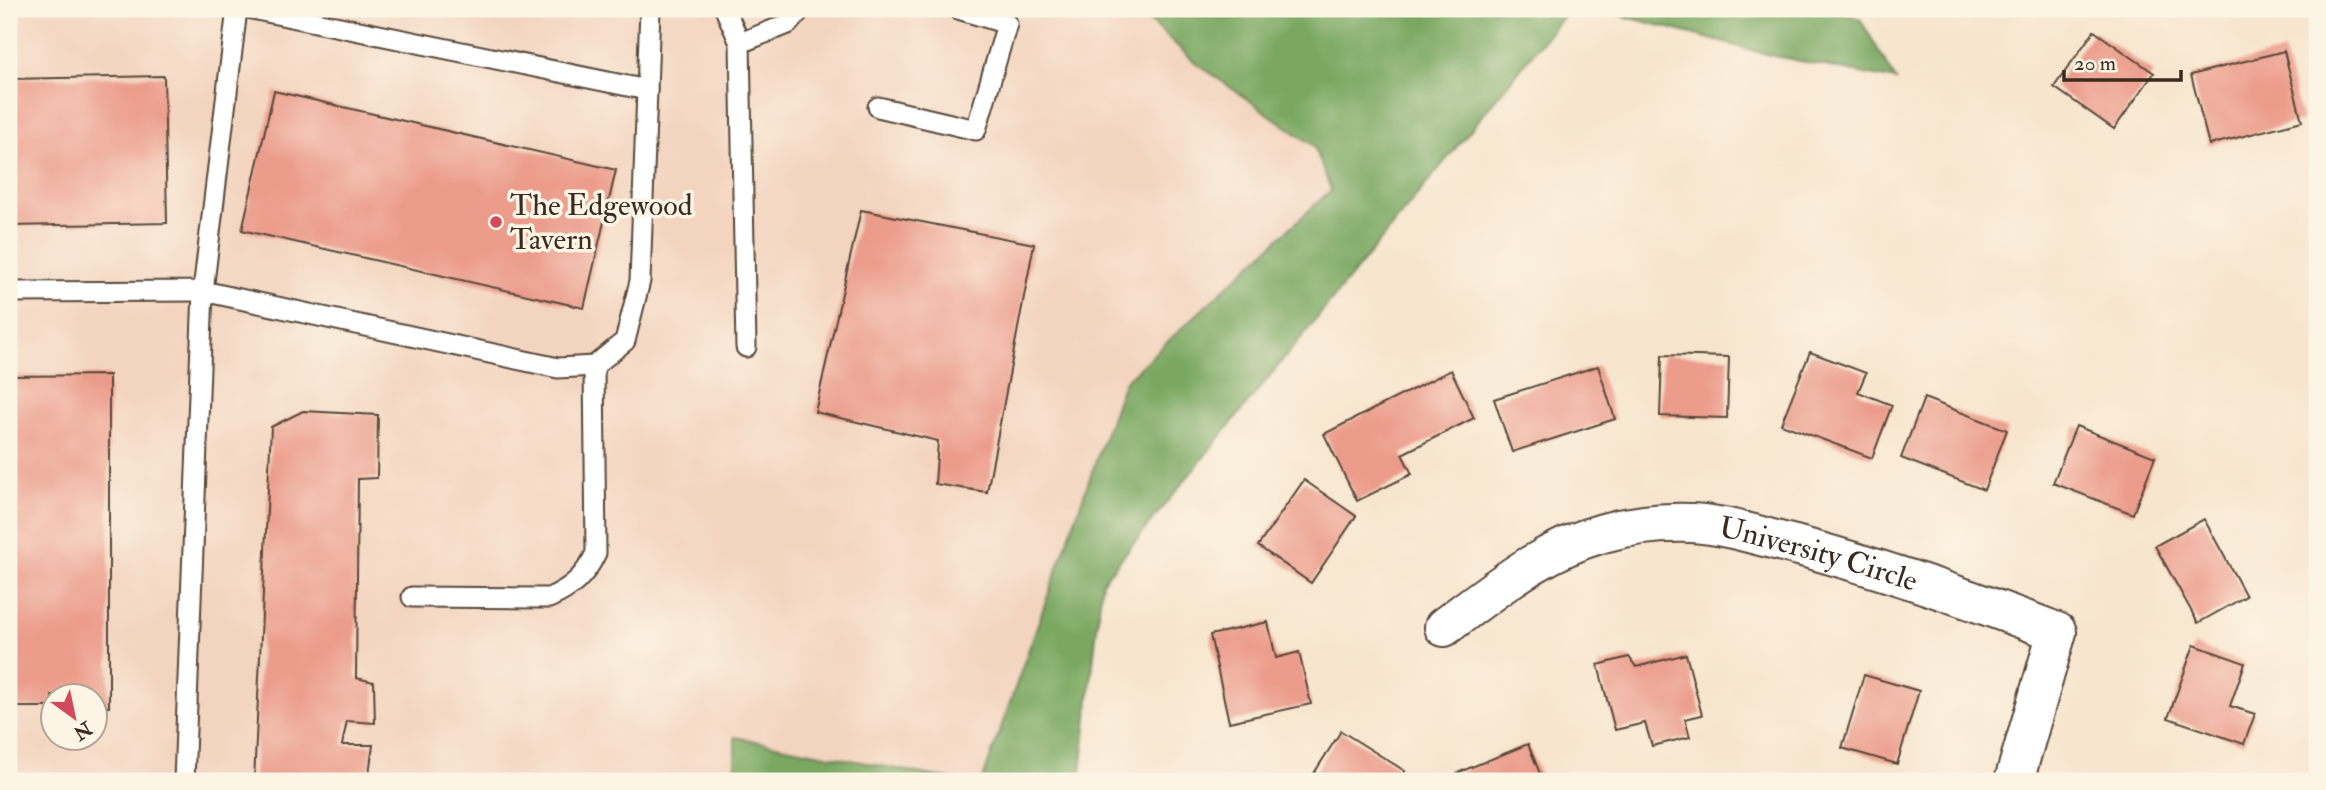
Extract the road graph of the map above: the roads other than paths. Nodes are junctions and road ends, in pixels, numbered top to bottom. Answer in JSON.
{"nodes":[{"id":1,"x":236,"y":9,"type":"edge"},
{"id":2,"x":251,"y":9,"type":"edge"},
{"id":3,"x":650,"y":9,"type":"edge"},
{"id":4,"x":725,"y":9,"type":"edge"},
{"id":5,"x":801,"y":9,"type":"edge"},
{"id":6,"x":958,"y":9,"type":"edge"},
{"id":7,"x":740,"y":43,"type":"junction"},
{"id":8,"x":647,"y":90,"type":"junction"},
{"id":9,"x":878,"y":107,"type":"dead end"},
{"id":10,"x":203,"y":291,"type":"junction"},
{"id":11,"x":9,"y":292,"type":"edge"},
{"id":12,"x":746,"y":347,"type":"dead end"},
{"id":13,"x":594,"y":366,"type":"junction"},
{"id":14,"x":412,"y":597,"type":"dead end"},
{"id":15,"x":1444,"y":627,"type":"dead end"},
{"id":16,"x":184,"y":781,"type":"edge"},
{"id":17,"x":2014,"y":781,"type":"edge"}],
"edges":[{"from":1,"to":10,"type":"lane"},
{"from":2,"to":8,"type":"lane"},
{"from":3,"to":8,"type":"lane"},
{"from":4,"to":7,"type":"lane"},
{"from":5,"to":7,"type":"lane"},
{"from":6,"to":9,"type":"lane"},
{"from":7,"to":12,"type":"lane"},
{"from":8,"to":13,"type":"lane"},
{"from":10,"to":11,"type":"lane"},
{"from":10,"to":13,"type":"lane"},
{"from":10,"to":16,"type":"lane"},
{"from":13,"to":14,"type":"lane"},
{"from":15,"to":17,"type":"street","name":"University Circle"}]}
